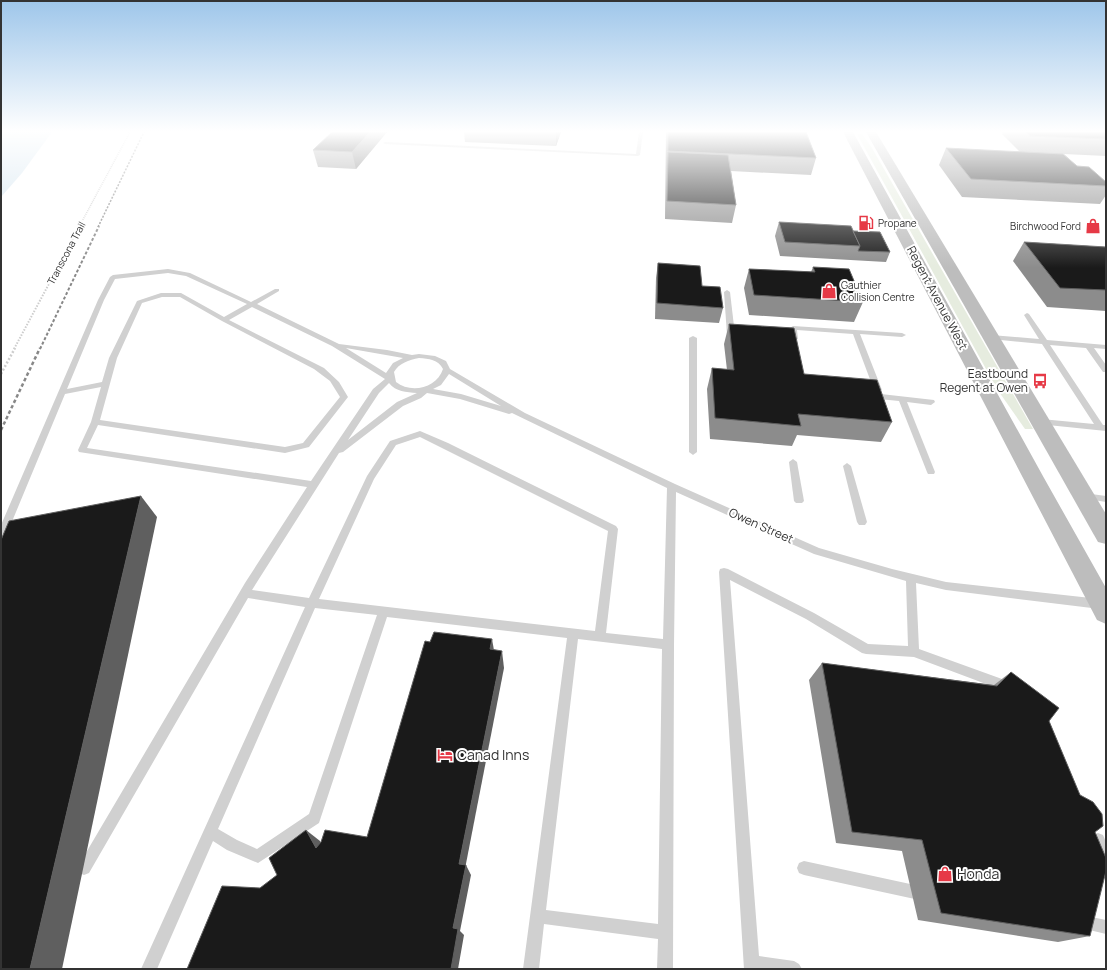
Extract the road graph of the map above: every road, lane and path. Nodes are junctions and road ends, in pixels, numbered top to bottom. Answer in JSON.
{"nodes":[{"id":1,"x":106,"y":177,"type":"edge"},
{"id":2,"x":872,"y":177,"type":"edge"},
{"id":3,"x":897,"y":177,"type":"edge"},
{"id":4,"x":277,"y":290,"type":"dead end"},
{"id":5,"x":727,"y":292,"type":"dead end"},
{"id":6,"x":253,"y":305,"type":"junction"},
{"id":7,"x":1027,"y":315,"type":"dead end"},
{"id":8,"x":224,"y":320,"type":"junction"},
{"id":9,"x":856,"y":332,"type":"junction"},
{"id":10,"x":902,"y":336,"type":"dead end"},
{"id":11,"x":991,"y":337,"type":"junction"},
{"id":12,"x":692,"y":338,"type":"dead end"},
{"id":13,"x":732,"y":340,"type":"edge"},
{"id":14,"x":1045,"y":342,"type":"junction"},
{"id":15,"x":335,"y":344,"type":"junction"},
{"id":16,"x":795,"y":344,"type":"edge"},
{"id":17,"x":1088,"y":346,"type":"junction"},
{"id":18,"x":1106,"y":347,"type":"edge"},
{"id":19,"x":411,"y":357,"type":"junction"},
{"id":20,"x":447,"y":370,"type":"junction"},
{"id":21,"x":1106,"y":370,"type":"edge"},
{"id":22,"x":1,"y":374,"type":"edge"},
{"id":23,"x":390,"y":378,"type":"junction"},
{"id":24,"x":106,"y":384,"type":"junction"},
{"id":25,"x":426,"y":390,"type":"junction"},
{"id":26,"x":62,"y":392,"type":"junction"},
{"id":27,"x":868,"y":396,"type":"edge"},
{"id":28,"x":880,"y":397,"type":"junction"},
{"id":29,"x":902,"y":399,"type":"junction"},
{"id":30,"x":931,"y":402,"type":"dead end"},
{"id":31,"x":522,"y":415,"type":"junction"},
{"id":32,"x":95,"y":422,"type":"junction"},
{"id":33,"x":1041,"y":422,"type":"junction"},
{"id":34,"x":1103,"y":428,"type":"edge"},
{"id":35,"x":693,"y":452,"type":"dead end"},
{"id":36,"x":333,"y":455,"type":"junction"},
{"id":37,"x":793,"y":462,"type":"dead end"},
{"id":38,"x":846,"y":466,"type":"dead end"},
{"id":39,"x":931,"y":472,"type":"dead end"},
{"id":40,"x":313,"y":485,"type":"junction"},
{"id":41,"x":672,"y":486,"type":"junction"},
{"id":42,"x":1083,"y":496,"type":"junction"},
{"id":43,"x":1106,"y":499,"type":"edge"},
{"id":44,"x":799,"y":500,"type":"dead end"},
{"id":45,"x":862,"y":522,"type":"dead end"},
{"id":46,"x":1106,"y":535,"type":"edge"},
{"id":47,"x":1,"y":536,"type":"edge"},
{"id":48,"x":911,"y":578,"type":"junction"},
{"id":49,"x":245,"y":593,"type":"junction"},
{"id":50,"x":312,"y":603,"type":"junction"},
{"id":51,"x":1104,"y":608,"type":"edge"},
{"id":52,"x":384,"y":611,"type":"junction"},
{"id":53,"x":573,"y":634,"type":"junction"},
{"id":54,"x":600,"y":637,"type":"junction"},
{"id":55,"x":668,"y":645,"type":"junction"},
{"id":56,"x":914,"y":652,"type":"junction"},
{"id":57,"x":1015,"y":696,"type":"edge"},
{"id":58,"x":1094,"y":829,"type":"edge"},
{"id":59,"x":210,"y":832,"type":"junction"},
{"id":60,"x":1106,"y":858,"type":"edge"},
{"id":61,"x":84,"y":868,"type":"dead end"},
{"id":62,"x":804,"y":868,"type":"dead end"},
{"id":63,"x":934,"y":895,"type":"edge"},
{"id":64,"x":538,"y":916,"type":"junction"},
{"id":65,"x":1071,"y":920,"type":"edge"},
{"id":66,"x":1106,"y":927,"type":"edge"},
{"id":67,"x":666,"y":933,"type":"junction"},
{"id":68,"x":751,"y":966,"type":"edge"},
{"id":69,"x":148,"y":969,"type":"edge"},
{"id":70,"x":531,"y":969,"type":"edge"},
{"id":71,"x":666,"y":969,"type":"edge"},
{"id":72,"x":794,"y":969,"type":"edge"}],
"edges":[{"from":1,"to":22,"type":"path","name":"Transcona Trail"},
{"from":2,"to":51,"type":"main road","name":"Regent Avenue West"},
{"from":3,"to":11,"type":"main road","name":"Regent Avenue West"},
{"from":4,"to":6,"type":"lane"},
{"from":5,"to":13,"type":"lane"},
{"from":6,"to":8,"type":"lane"},
{"from":6,"to":15,"type":"lane"},
{"from":6,"to":26,"type":"lane"},
{"from":7,"to":14,"type":"lane"},
{"from":8,"to":24,"type":"lane"},
{"from":8,"to":32,"type":"lane"},
{"from":9,"to":10,"type":"lane"},
{"from":9,"to":16,"type":"lane"},
{"from":9,"to":28,"type":"lane"},
{"from":11,"to":14,"type":"lane"},
{"from":11,"to":33,"type":"main road","name":"Regent Avenue West"},
{"from":12,"to":35,"type":"lane"},
{"from":14,"to":17,"type":"lane"},
{"from":14,"to":34,"type":"lane"},
{"from":15,"to":19,"type":"lane","name":"Owen Street"},
{"from":15,"to":23,"type":"lane"},
{"from":17,"to":18,"type":"lane"},
{"from":17,"to":21,"type":"lane"},
{"from":19,"to":20,"type":"lane","name":"Owen Street"},
{"from":19,"to":23,"type":"lane"},
{"from":20,"to":25,"type":"lane"},
{"from":20,"to":31,"type":"lane","name":"Owen Street"},
{"from":23,"to":25,"type":"lane"},
{"from":23,"to":36,"type":"lane"},
{"from":24,"to":26,"type":"lane"},
{"from":24,"to":32,"type":"lane"},
{"from":25,"to":31,"type":"lane"},
{"from":25,"to":36,"type":"lane"},
{"from":26,"to":47,"type":"lane"},
{"from":27,"to":28,"type":"lane"},
{"from":28,"to":29,"type":"lane"},
{"from":29,"to":30,"type":"lane"},
{"from":29,"to":39,"type":"lane"},
{"from":31,"to":41,"type":"lane","name":"Owen Street"},
{"from":32,"to":40,"type":"lane"},
{"from":33,"to":34,"type":"lane"},
{"from":33,"to":42,"type":"main road","name":"Regent Avenue West"},
{"from":36,"to":40,"type":"lane"},
{"from":37,"to":44,"type":"lane"},
{"from":38,"to":45,"type":"lane"},
{"from":40,"to":49,"type":"lane"},
{"from":41,"to":48,"type":"lane","name":"Owen Street"},
{"from":41,"to":55,"type":"lane"},
{"from":42,"to":43,"type":"lane"},
{"from":42,"to":46,"type":"main road","name":"Regent Avenue West"},
{"from":48,"to":51,"type":"lane","name":"Owen Street"},
{"from":48,"to":56,"type":"lane"},
{"from":49,"to":50,"type":"lane"},
{"from":49,"to":61,"type":"lane"},
{"from":50,"to":52,"type":"lane"},
{"from":50,"to":54,"type":"lane"},
{"from":50,"to":59,"type":"lane"},
{"from":52,"to":53,"type":"lane"},
{"from":52,"to":59,"type":"lane"},
{"from":53,"to":54,"type":"lane"},
{"from":53,"to":64,"type":"lane"},
{"from":54,"to":55,"type":"lane"},
{"from":55,"to":67,"type":"lane"},
{"from":56,"to":57,"type":"lane"},
{"from":56,"to":68,"type":"lane"},
{"from":58,"to":60,"type":"lane"},
{"from":59,"to":69,"type":"lane"},
{"from":62,"to":63,"type":"lane"},
{"from":64,"to":67,"type":"lane"},
{"from":64,"to":70,"type":"lane"},
{"from":65,"to":66,"type":"lane"},
{"from":67,"to":71,"type":"lane"},
{"from":68,"to":72,"type":"lane"}]}
